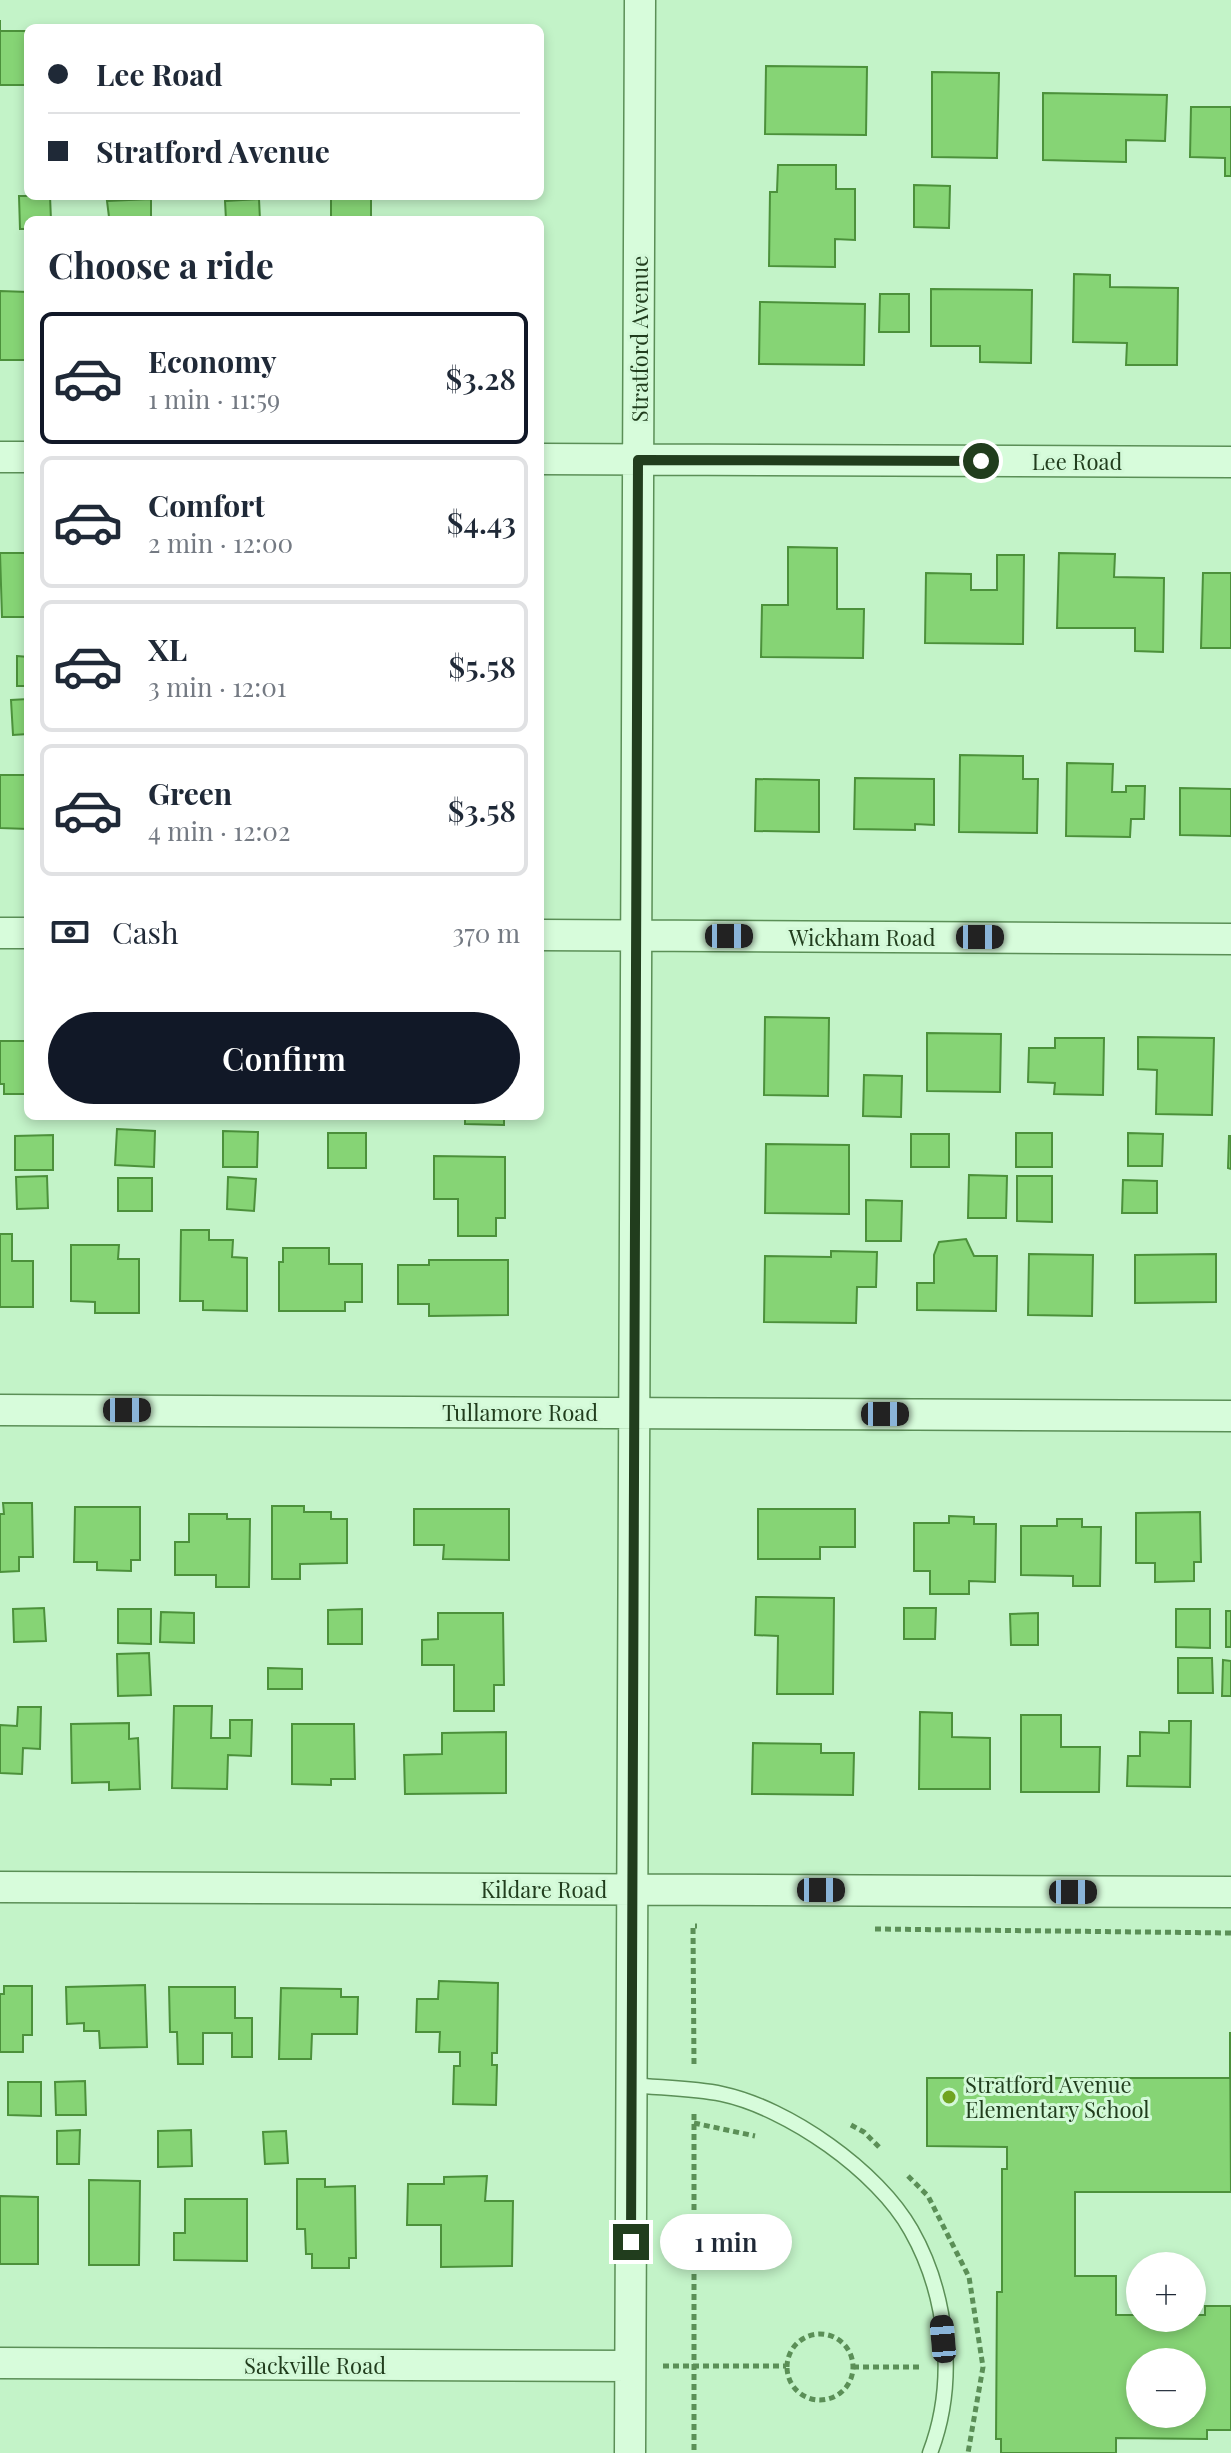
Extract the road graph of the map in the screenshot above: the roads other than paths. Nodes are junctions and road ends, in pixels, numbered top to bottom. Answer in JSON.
{"nodes":[{"id":1,"x":640,"y":0,"type":"edge"},
{"id":2,"x":0,"y":457,"type":"edge"},
{"id":3,"x":24,"y":457,"type":"edge"},
{"id":4,"x":544,"y":459,"type":"edge"},
{"id":5,"x":638,"y":460,"type":"junction"},
{"id":6,"x":1231,"y":462,"type":"edge"},
{"id":7,"x":0,"y":933,"type":"edge"},
{"id":8,"x":24,"y":933,"type":"edge"},
{"id":9,"x":544,"y":935,"type":"edge"},
{"id":10,"x":635,"y":935,"type":"junction"},
{"id":11,"x":1231,"y":939,"type":"edge"},
{"id":12,"x":0,"y":1410,"type":"edge"},
{"id":13,"x":634,"y":1412,"type":"junction"},
{"id":14,"x":1231,"y":1416,"type":"edge"},
{"id":15,"x":0,"y":1887,"type":"edge"},
{"id":16,"x":632,"y":1890,"type":"junction"},
{"id":17,"x":1231,"y":1892,"type":"edge"},
{"id":18,"x":631,"y":2085,"type":"junction"},
{"id":19,"x":0,"y":2363,"type":"edge"},
{"id":20,"x":630,"y":2366,"type":"junction"},
{"id":21,"x":630,"y":2453,"type":"edge"},
{"id":22,"x":930,"y":2453,"type":"edge"}],
"edges":[{"from":1,"to":5,"type":"street","name":"Stratford Avenue"},
{"from":2,"to":3,"type":"street"},
{"from":4,"to":5,"type":"street","name":"Lee Road"},
{"from":5,"to":6,"type":"street","name":"Lee Road"},
{"from":5,"to":10,"type":"street","name":"Stratford Avenue"},
{"from":7,"to":8,"type":"street"},
{"from":9,"to":10,"type":"street","name":"Wickham Road"},
{"from":10,"to":11,"type":"street","name":"Wickham Road"},
{"from":10,"to":13,"type":"street","name":"Stratford Avenue"},
{"from":12,"to":13,"type":"street","name":"Tullamore Road"},
{"from":13,"to":14,"type":"street","name":"Tullamore Road"},
{"from":13,"to":16,"type":"street","name":"Stratford Avenue"},
{"from":15,"to":16,"type":"street","name":"Kildare Road"},
{"from":16,"to":17,"type":"street","name":"Kildare Road"},
{"from":16,"to":18,"type":"street","name":"Stratford Avenue"},
{"from":18,"to":20,"type":"street","name":"Stratford Avenue"},
{"from":18,"to":22,"type":"lane"},
{"from":19,"to":20,"type":"street","name":"Sackville Road"},
{"from":20,"to":21,"type":"street","name":"Stratford Avenue"}]}
